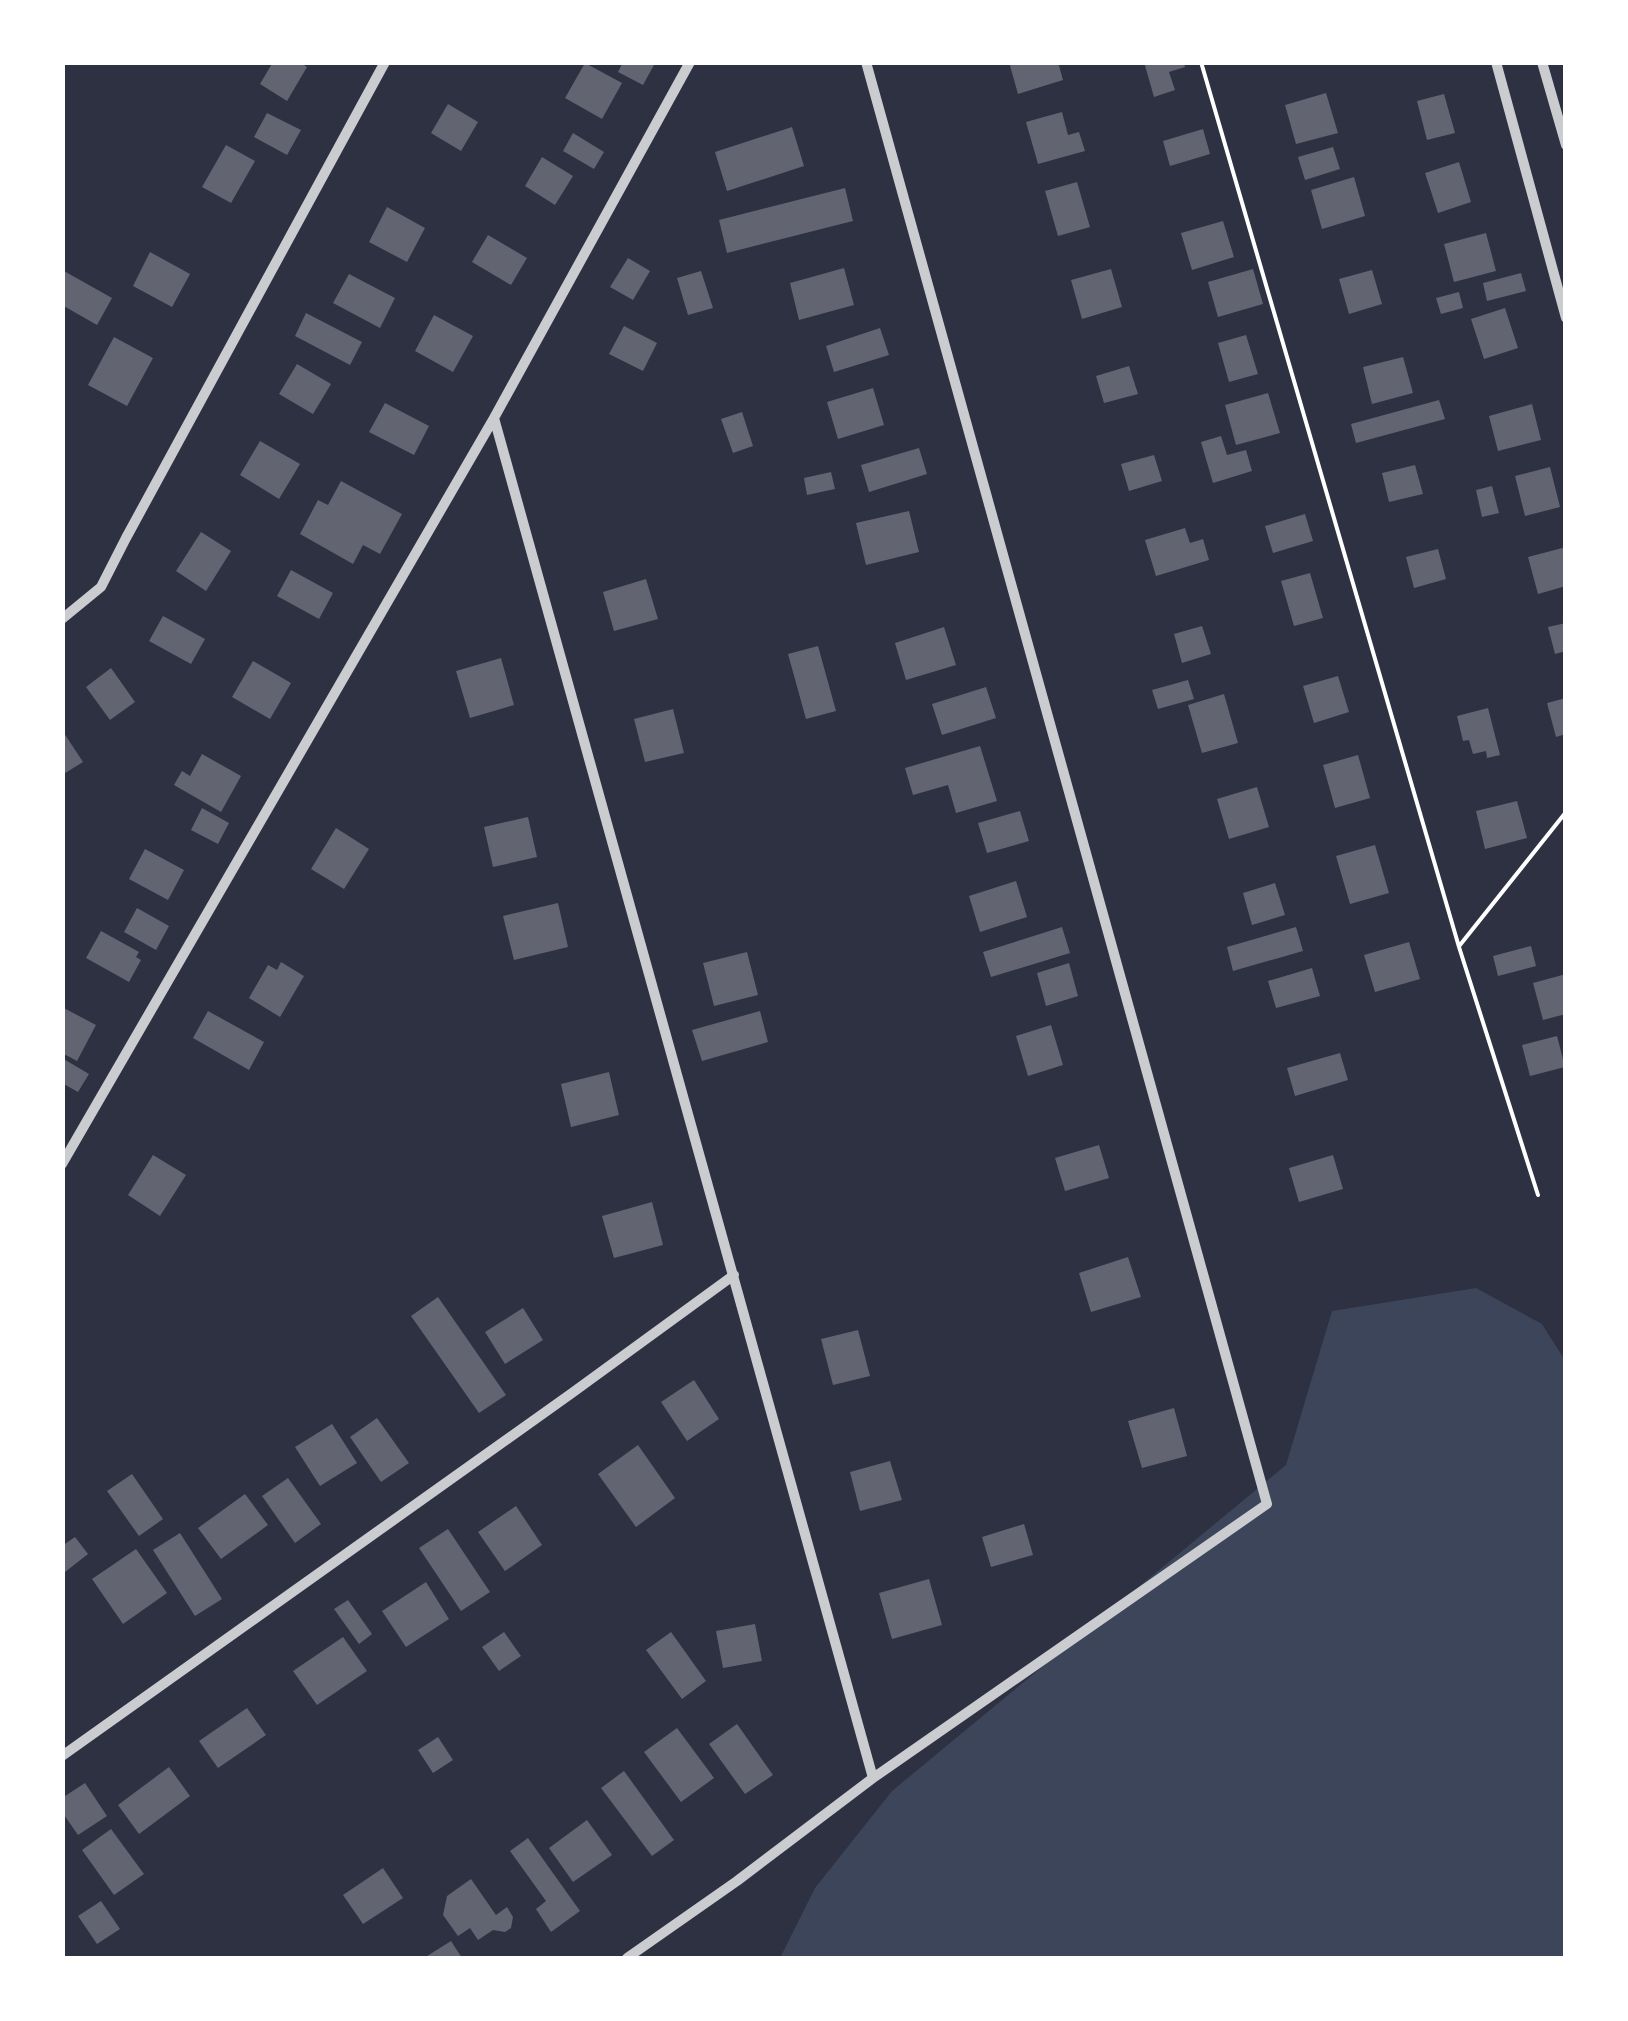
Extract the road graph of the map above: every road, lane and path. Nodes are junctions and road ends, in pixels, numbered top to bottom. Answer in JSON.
{"nodes":[{"id":1,"x":385,"y":62,"type":"edge"},
{"id":2,"x":690,"y":62,"type":"edge"},
{"id":3,"x":866,"y":62,"type":"edge"},
{"id":4,"x":1200,"y":62,"type":"edge"},
{"id":5,"x":1496,"y":62,"type":"edge"},
{"id":6,"x":1542,"y":62,"type":"edge"},
{"id":7,"x":1560,"y":108,"type":"edge"},
{"id":8,"x":1566,"y":144,"type":"edge"},
{"id":9,"x":1566,"y":318,"type":"edge"},
{"id":10,"x":494,"y":418,"type":"junction"},
{"id":11,"x":62,"y":619,"type":"edge"},
{"id":12,"x":1566,"y":812,"type":"edge"},
{"id":13,"x":1459,"y":947,"type":"junction"},
{"id":14,"x":62,"y":1164,"type":"edge"},
{"id":15,"x":1538,"y":1195,"type":"dead end"},
{"id":16,"x":734,"y":1275,"type":"junction"},
{"id":17,"x":62,"y":1756,"type":"edge"},
{"id":18,"x":874,"y":1778,"type":"junction"},
{"id":19,"x":627,"y":1958,"type":"edge"}],
"edges":[{"from":1,"to":11,"type":"street"},
{"from":2,"to":10,"type":"street"},
{"from":3,"to":18,"type":"street"},
{"from":4,"to":13,"type":"path"},
{"from":5,"to":9,"type":"street"},
{"from":6,"to":7,"type":"street"},
{"from":7,"to":8,"type":"street"},
{"from":10,"to":14,"type":"street"},
{"from":10,"to":16,"type":"street"},
{"from":12,"to":13,"type":"path"},
{"from":13,"to":15,"type":"path"},
{"from":16,"to":17,"type":"street"},
{"from":16,"to":18,"type":"street"},
{"from":18,"to":19,"type":"street"}]}
